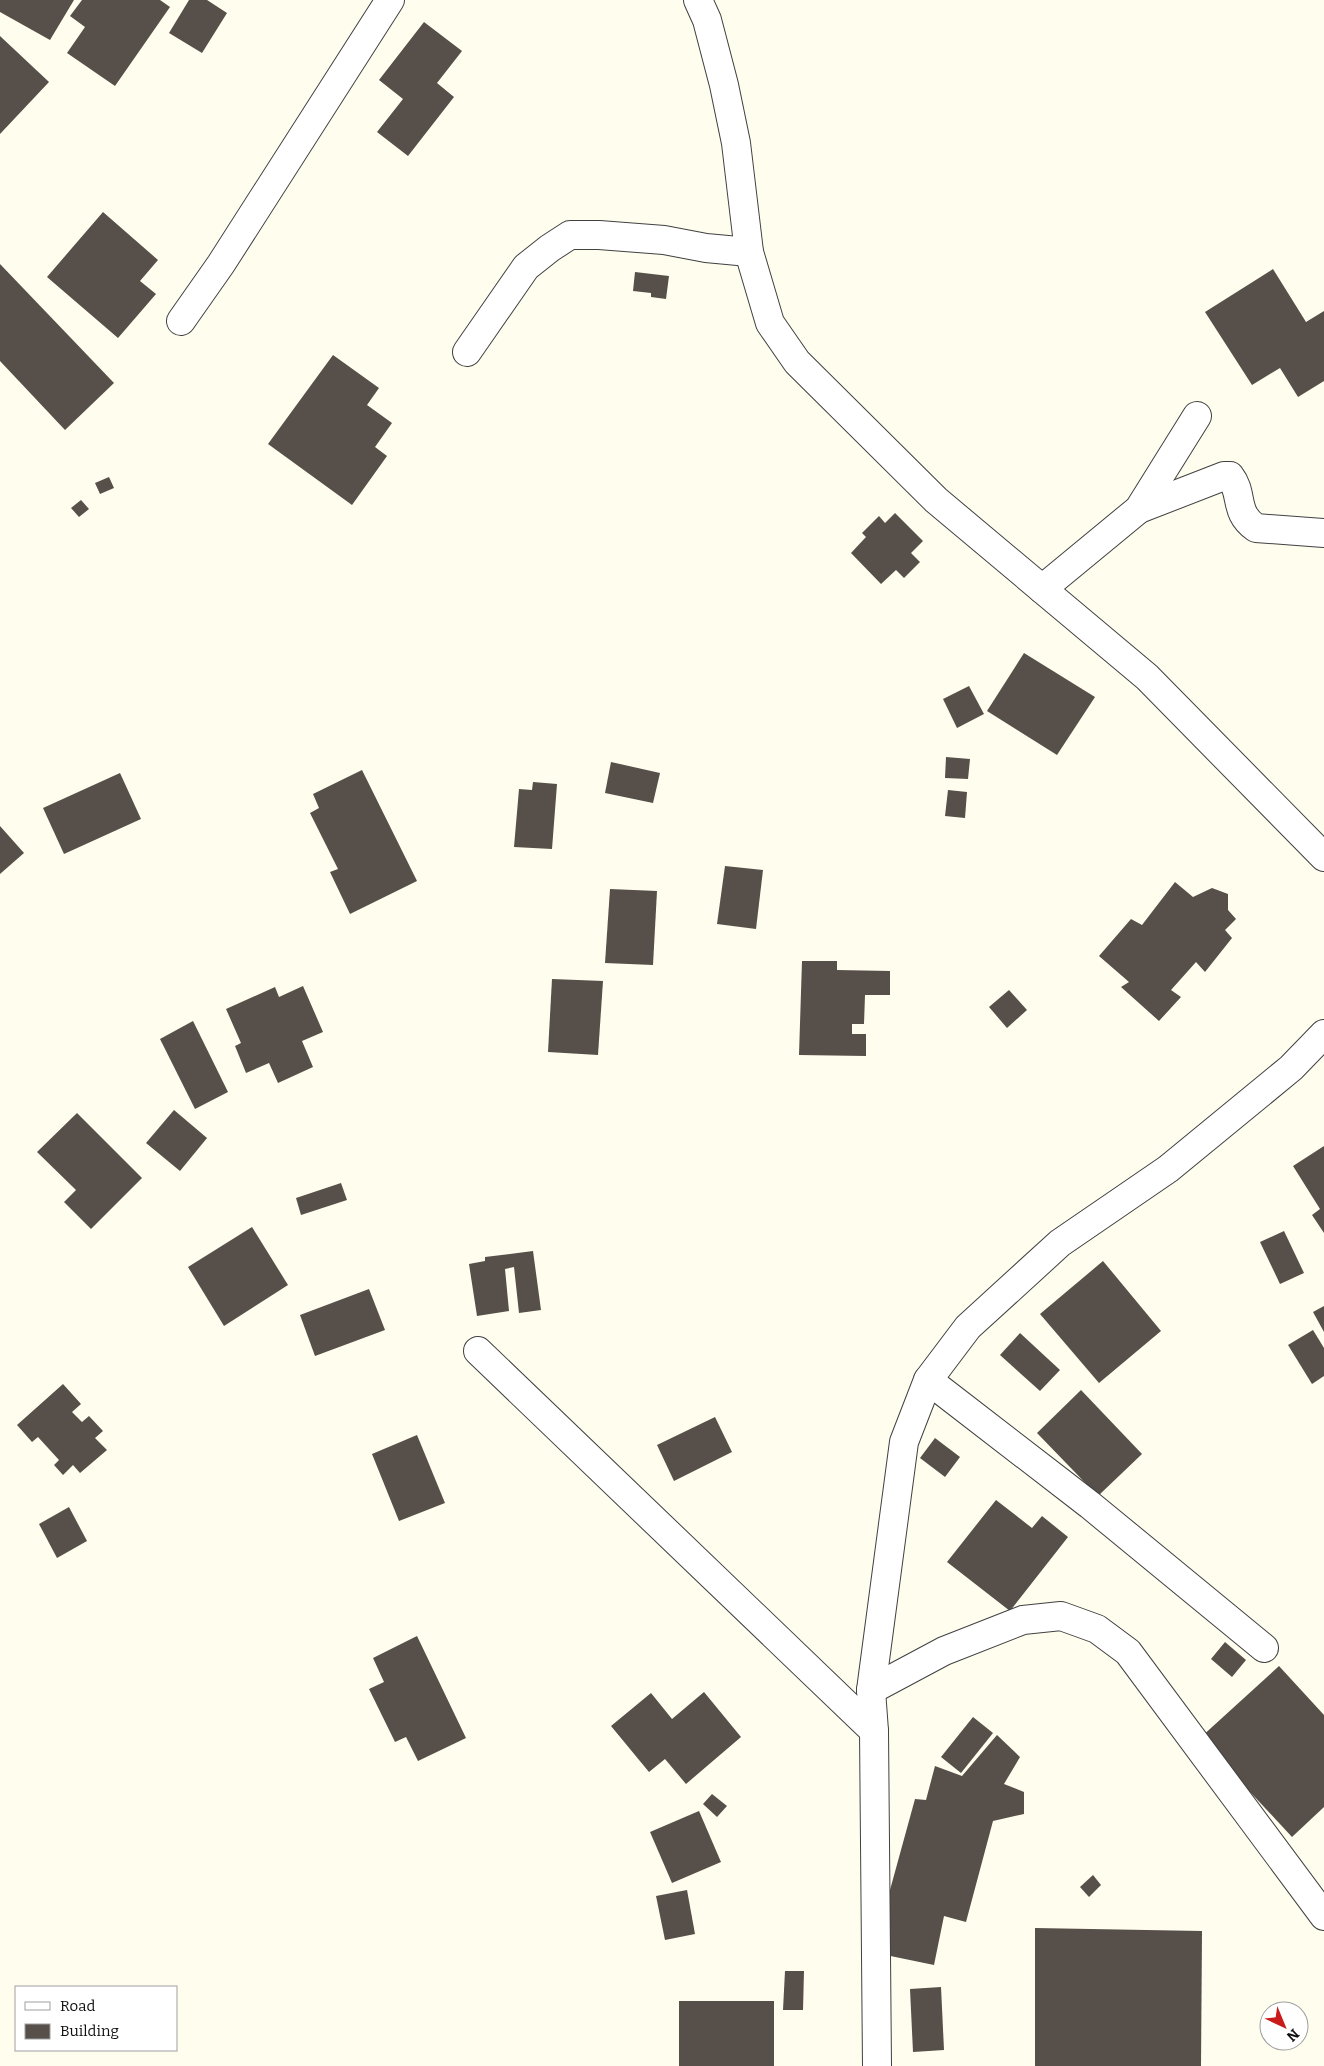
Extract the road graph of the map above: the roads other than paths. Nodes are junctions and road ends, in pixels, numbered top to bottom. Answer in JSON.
{"nodes":[{"id":1,"x":390,"y":0,"type":"edge"},
{"id":2,"x":698,"y":0,"type":"edge"},
{"id":3,"x":749,"y":252,"type":"junction"},
{"id":4,"x":182,"y":321,"type":"dead end"},
{"id":5,"x":467,"y":352,"type":"dead end"},
{"id":6,"x":1197,"y":416,"type":"dead end"},
{"id":7,"x":1139,"y":509,"type":"junction"},
{"id":8,"x":1324,"y":533,"type":"edge"},
{"id":9,"x":1042,"y":589,"type":"junction"},
{"id":10,"x":1324,"y":857,"type":"edge"},
{"id":11,"x":1324,"y":1034,"type":"edge"},
{"id":12,"x":478,"y":1352,"type":"dead end"},
{"id":13,"x":928,"y":1380,"type":"junction"},
{"id":14,"x":1264,"y":1648,"type":"dead end"},
{"id":15,"x":871,"y":1690,"type":"junction"},
{"id":16,"x":874,"y":1731,"type":"junction"},
{"id":17,"x":1324,"y":1916,"type":"edge"},
{"id":18,"x":877,"y":2066,"type":"edge"}],
"edges":[{"from":1,"to":4,"type":"street"},
{"from":2,"to":3,"type":"street"},
{"from":3,"to":5,"type":"street"},
{"from":3,"to":9,"type":"street"},
{"from":6,"to":7,"type":"street"},
{"from":7,"to":8,"type":"street"},
{"from":7,"to":9,"type":"street"},
{"from":9,"to":10,"type":"street"},
{"from":11,"to":13,"type":"street"},
{"from":12,"to":16,"type":"street"},
{"from":13,"to":14,"type":"street"},
{"from":13,"to":15,"type":"street"},
{"from":15,"to":16,"type":"street"},
{"from":15,"to":17,"type":"street"},
{"from":16,"to":18,"type":"street"}]}
